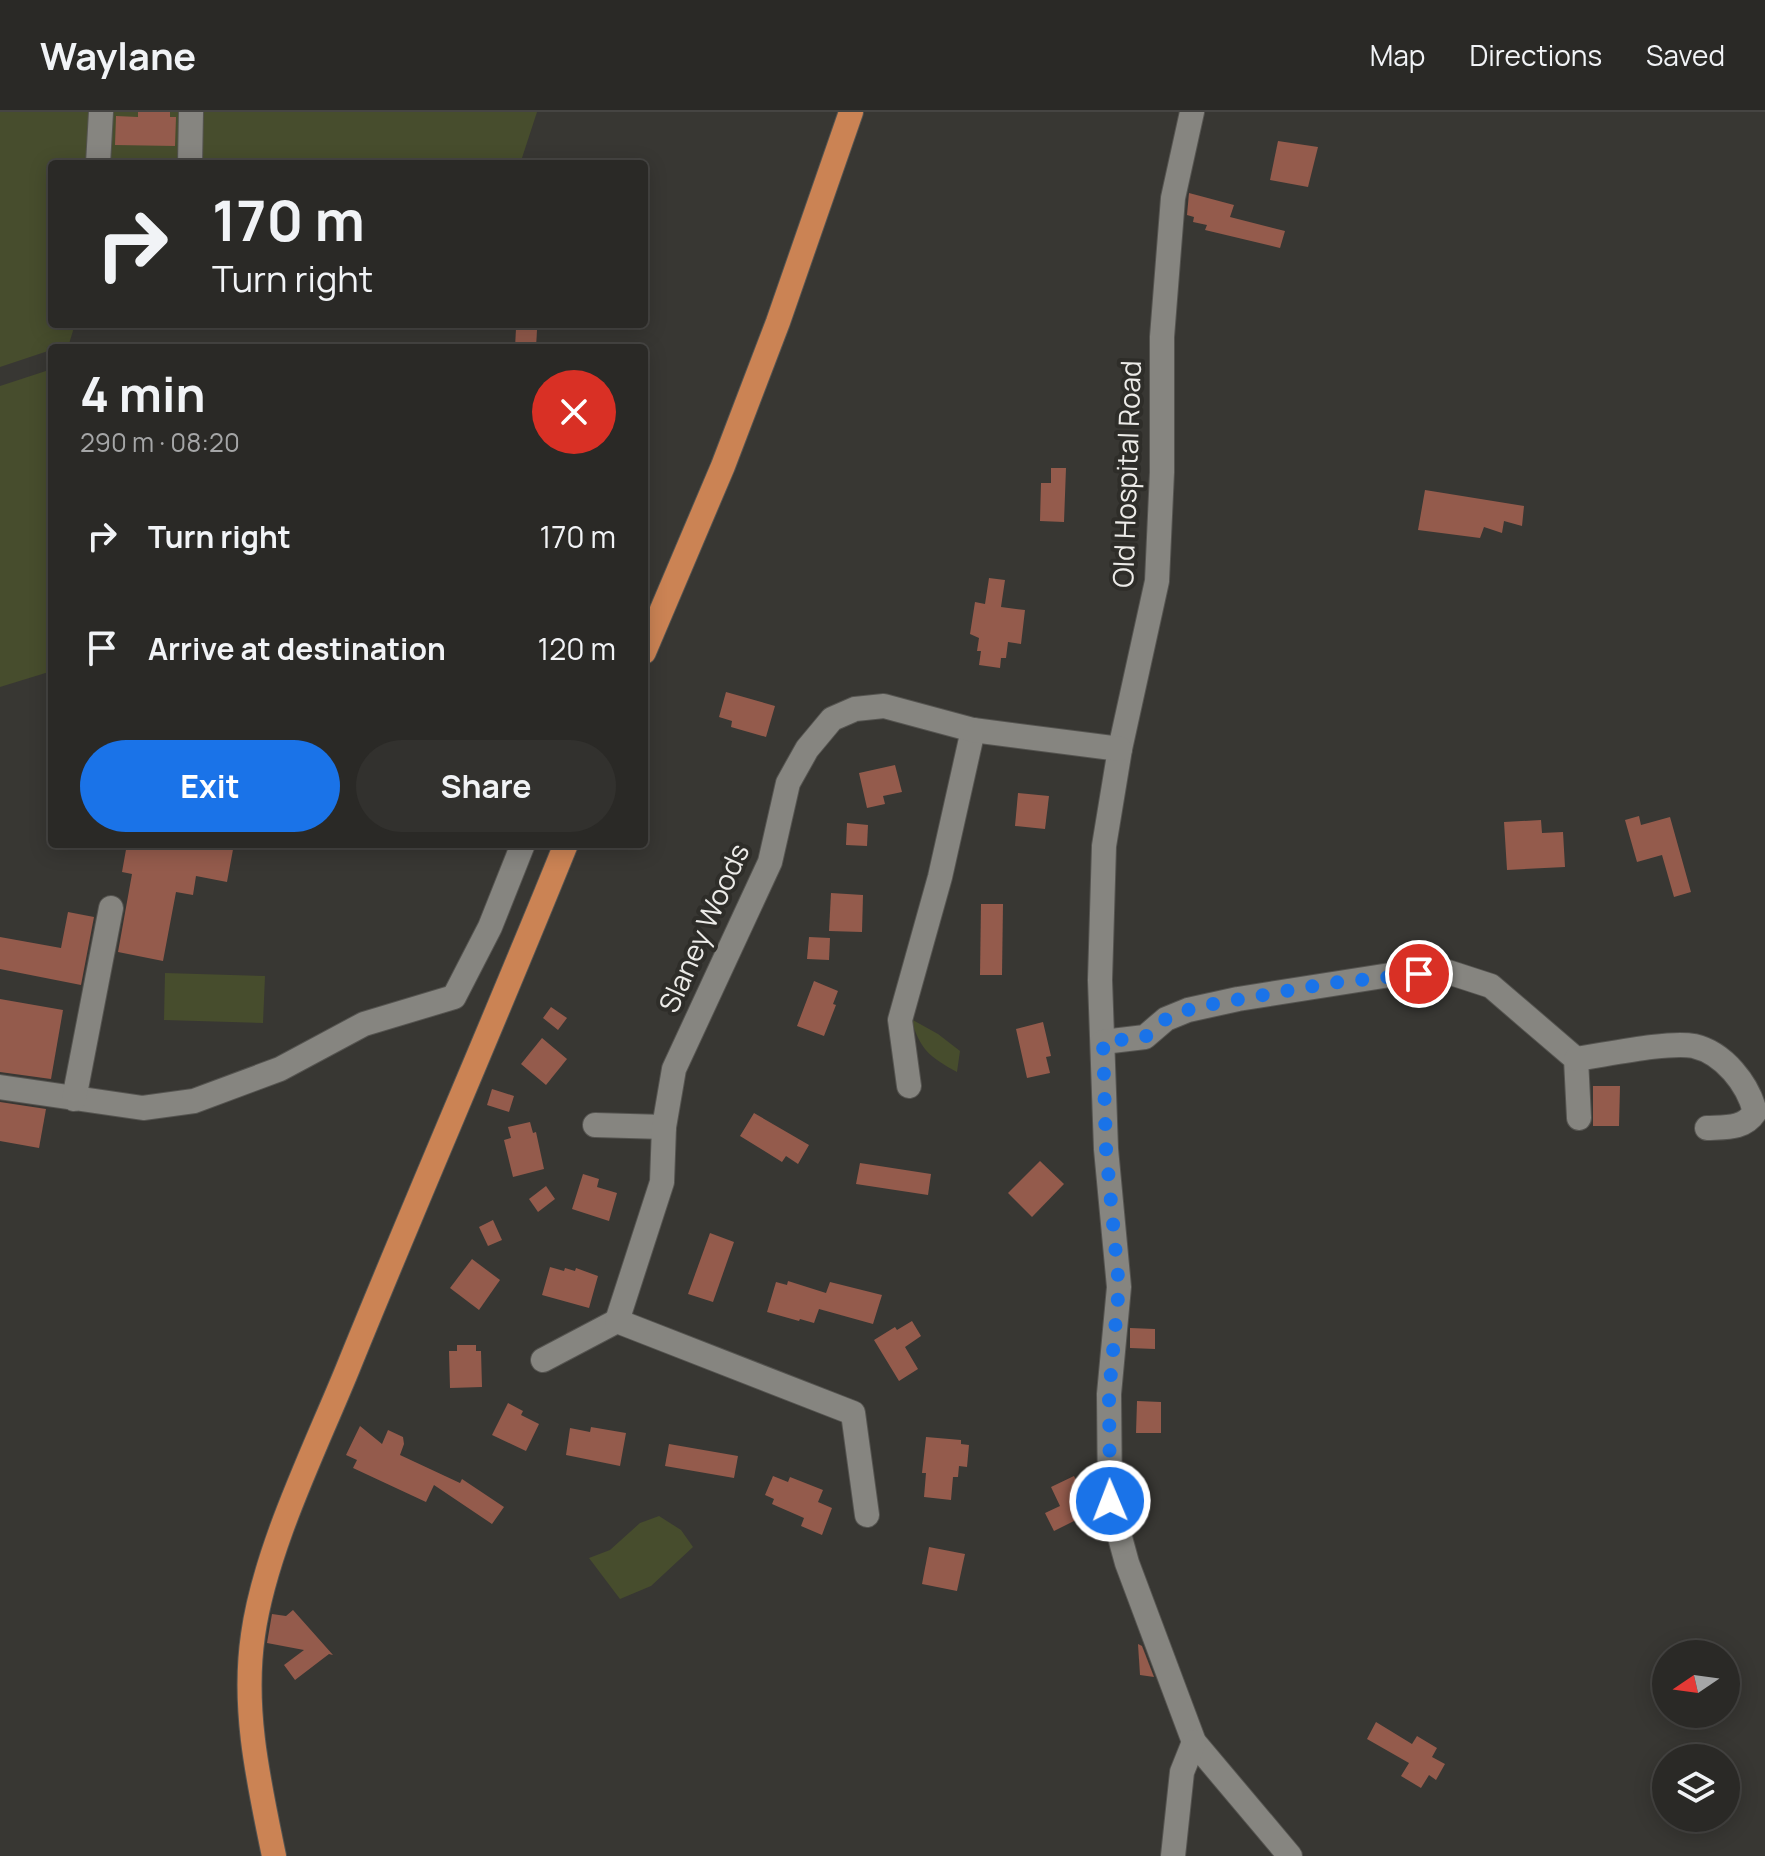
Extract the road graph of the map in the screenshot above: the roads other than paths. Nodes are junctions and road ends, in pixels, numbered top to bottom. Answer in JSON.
{"nodes":[{"id":1,"x":101,"y":112,"type":"edge"},
{"id":2,"x":191,"y":112,"type":"edge"},
{"id":3,"x":851,"y":112,"type":"edge"},
{"id":4,"x":1192,"y":112,"type":"edge"},
{"id":5,"x":98,"y":160,"type":"edge"},
{"id":6,"x":190,"y":160,"type":"edge"},
{"id":7,"x":648,"y":643,"type":"edge"},
{"id":8,"x":973,"y":730,"type":"junction"},
{"id":9,"x":1120,"y":749,"type":"junction"},
{"id":10,"x":521,"y":848,"type":"edge"},
{"id":11,"x":564,"y":848,"type":"edge"},
{"id":12,"x":111,"y":908,"type":"dead end"},
{"id":13,"x":1103,"y":1042,"type":"junction"},
{"id":14,"x":1576,"y":1059,"type":"junction"},
{"id":15,"x":909,"y":1086,"type":"dead end"},
{"id":16,"x":0,"y":1087,"type":"edge"},
{"id":17,"x":74,"y":1099,"type":"junction"},
{"id":18,"x":1579,"y":1118,"type":"dead end"},
{"id":19,"x":595,"y":1125,"type":"dead end"},
{"id":20,"x":664,"y":1127,"type":"junction"},
{"id":21,"x":1707,"y":1128,"type":"dead end"},
{"id":22,"x":617,"y":1321,"type":"junction"},
{"id":23,"x":543,"y":1360,"type":"dead end"},
{"id":24,"x":867,"y":1515,"type":"dead end"},
{"id":25,"x":1194,"y":1742,"type":"junction"},
{"id":26,"x":274,"y":1856,"type":"edge"},
{"id":27,"x":1173,"y":1856,"type":"edge"},
{"id":28,"x":1290,"y":1856,"type":"edge"}],
"edges":[{"from":1,"to":5,"type":"street"},
{"from":2,"to":6,"type":"street"},
{"from":3,"to":7,"type":"main road"},
{"from":4,"to":9,"type":"street","name":"Old Hospital Road"},
{"from":8,"to":9,"type":"street","name":"Slaney Woods"},
{"from":8,"to":15,"type":"street"},
{"from":8,"to":20,"type":"street","name":"Slaney Woods"},
{"from":9,"to":13,"type":"street","name":"Old Hospital Road"},
{"from":10,"to":17,"type":"street"},
{"from":11,"to":26,"type":"main road"},
{"from":12,"to":17,"type":"street"},
{"from":13,"to":14,"type":"street"},
{"from":13,"to":25,"type":"street","name":"Old Hospital Road"},
{"from":14,"to":18,"type":"street"},
{"from":14,"to":21,"type":"street"},
{"from":16,"to":17,"type":"street"},
{"from":19,"to":20,"type":"street"},
{"from":20,"to":22,"type":"street","name":"Slaney Woods"},
{"from":22,"to":23,"type":"street"},
{"from":22,"to":24,"type":"street"},
{"from":25,"to":27,"type":"street"},
{"from":25,"to":28,"type":"street","name":"Old Hospital Road"}]}
